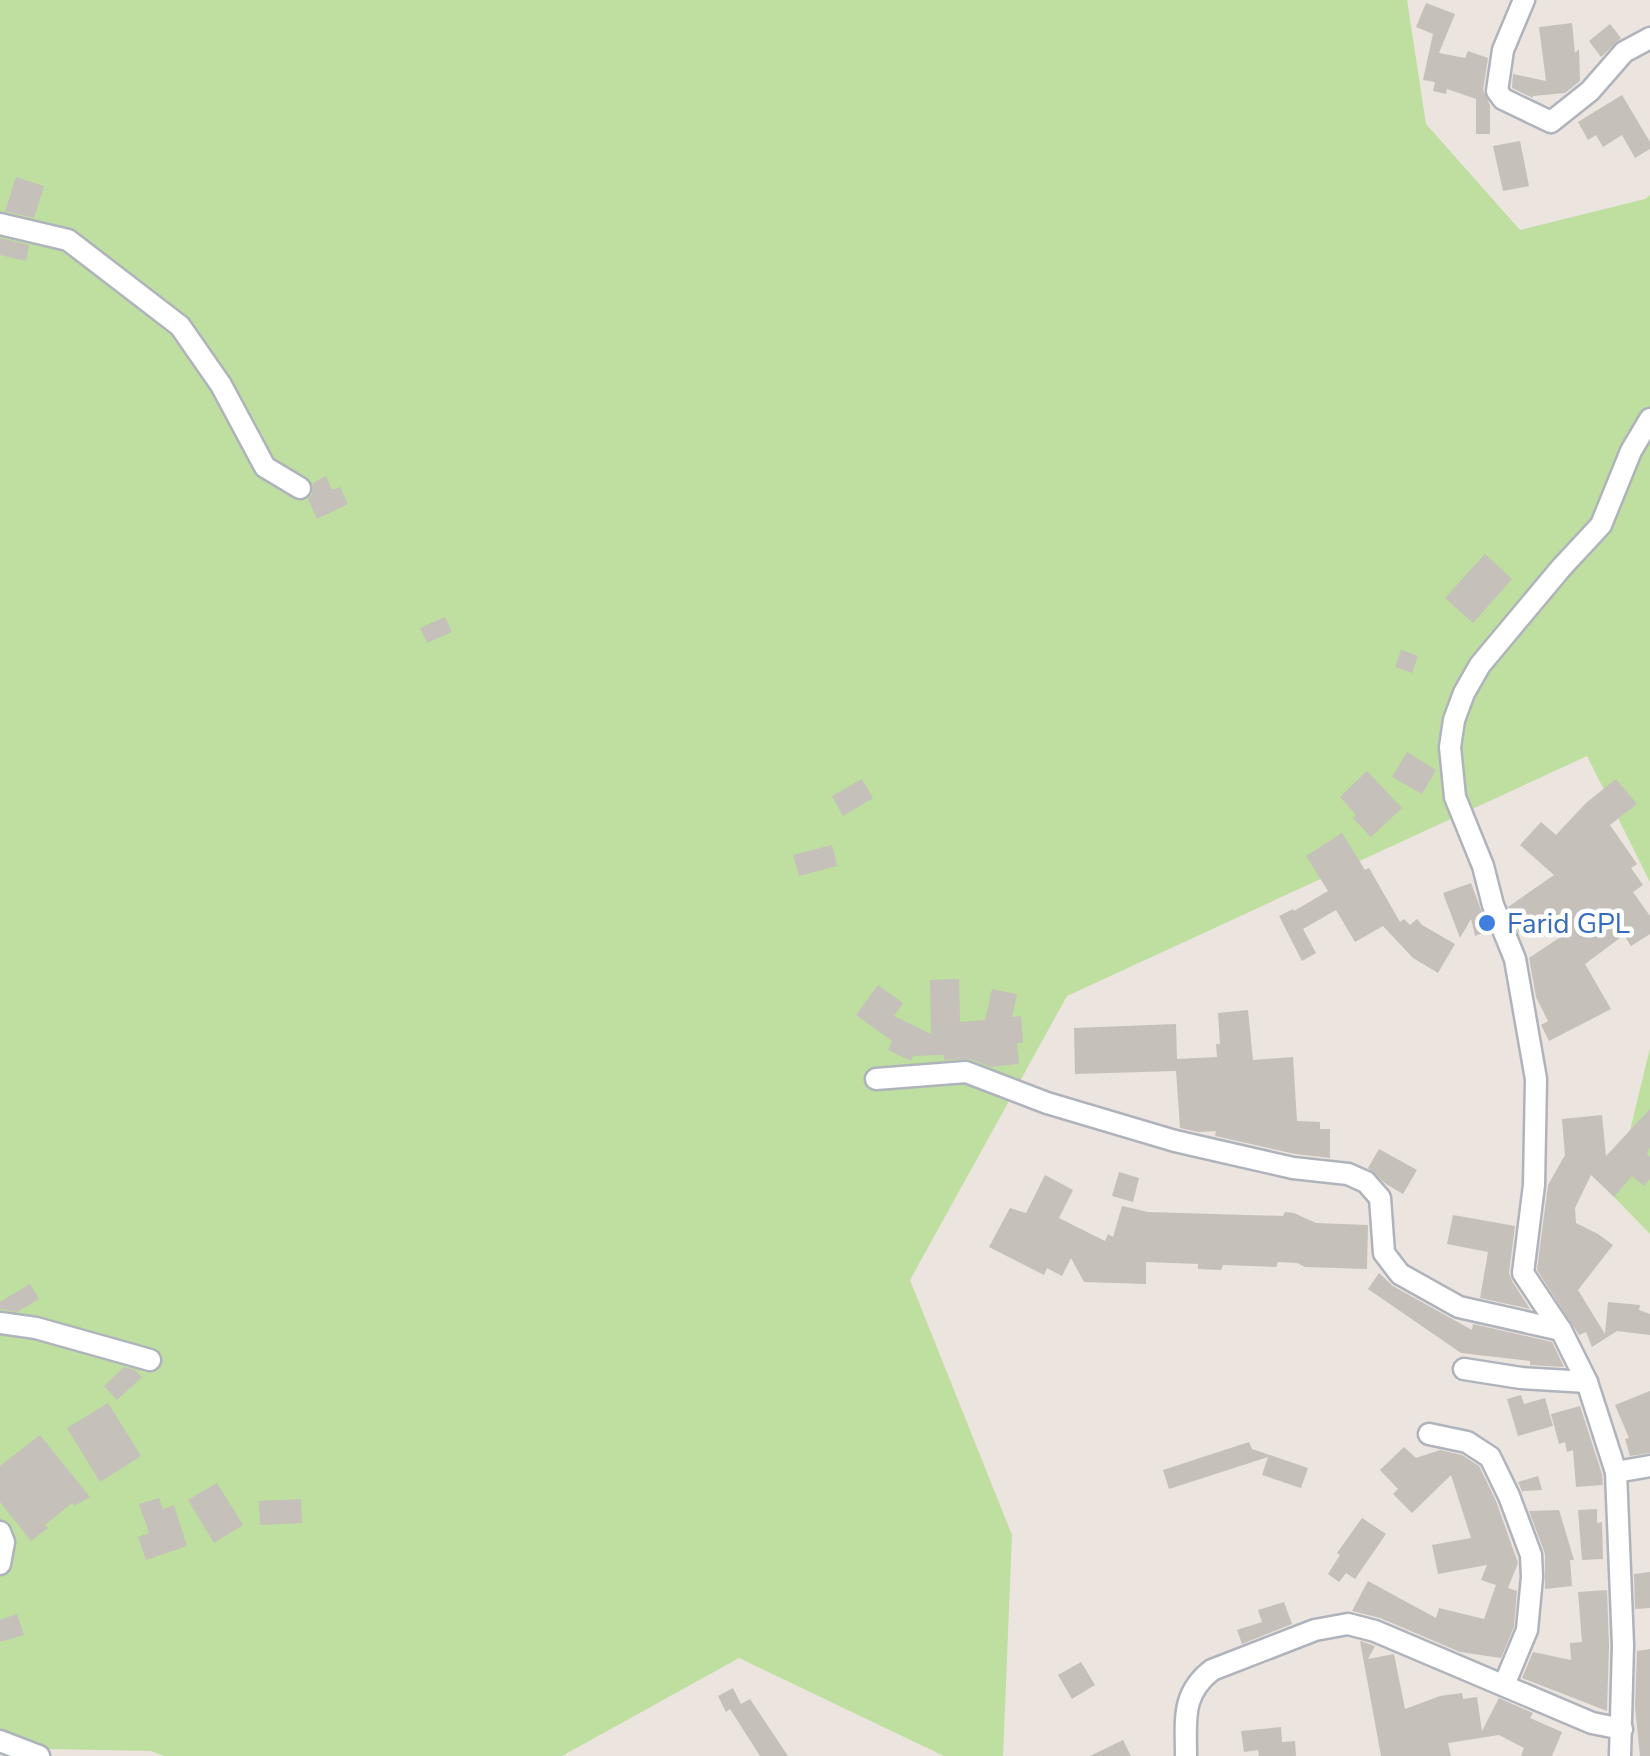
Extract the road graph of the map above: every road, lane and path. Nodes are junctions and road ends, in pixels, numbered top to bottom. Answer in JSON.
{"nodes":[{"id":1,"x":1524,"y":0,"type":"edge"},
{"id":2,"x":1650,"y":38,"type":"edge"},
{"id":3,"x":0,"y":224,"type":"edge"},
{"id":4,"x":1650,"y":418,"type":"edge"},
{"id":5,"x":300,"y":488,"type":"dead end"},
{"id":6,"x":876,"y":1078,"type":"dead end"},
{"id":7,"x":0,"y":1323,"type":"edge"},
{"id":8,"x":1561,"y":1330,"type":"junction"},
{"id":9,"x":150,"y":1360,"type":"dead end"},
{"id":10,"x":1464,"y":1370,"type":"dead end"},
{"id":11,"x":1587,"y":1382,"type":"junction"},
{"id":12,"x":1429,"y":1434,"type":"dead end"},
{"id":13,"x":1650,"y":1466,"type":"edge"},
{"id":14,"x":1616,"y":1472,"type":"junction"},
{"id":15,"x":0,"y":1532,"type":"edge"},
{"id":16,"x":0,"y":1564,"type":"edge"},
{"id":17,"x":1504,"y":1685,"type":"junction"},
{"id":18,"x":1622,"y":1729,"type":"junction"},
{"id":19,"x":0,"y":1742,"type":"edge"},
{"id":20,"x":39,"y":1756,"type":"edge"},
{"id":21,"x":1186,"y":1756,"type":"edge"},
{"id":22,"x":1620,"y":1756,"type":"edge"}],
"edges":[{"from":1,"to":2,"type":"street"},
{"from":3,"to":5,"type":"street"},
{"from":4,"to":8,"type":"street"},
{"from":6,"to":8,"type":"street"},
{"from":7,"to":9,"type":"street"},
{"from":8,"to":11,"type":"street"},
{"from":10,"to":11,"type":"street"},
{"from":11,"to":14,"type":"street"},
{"from":12,"to":17,"type":"street"},
{"from":13,"to":14,"type":"street"},
{"from":14,"to":18,"type":"street"},
{"from":15,"to":16,"type":"street"},
{"from":17,"to":18,"type":"street"},
{"from":17,"to":21,"type":"street"},
{"from":18,"to":22,"type":"street"},
{"from":19,"to":20,"type":"street"}]}
